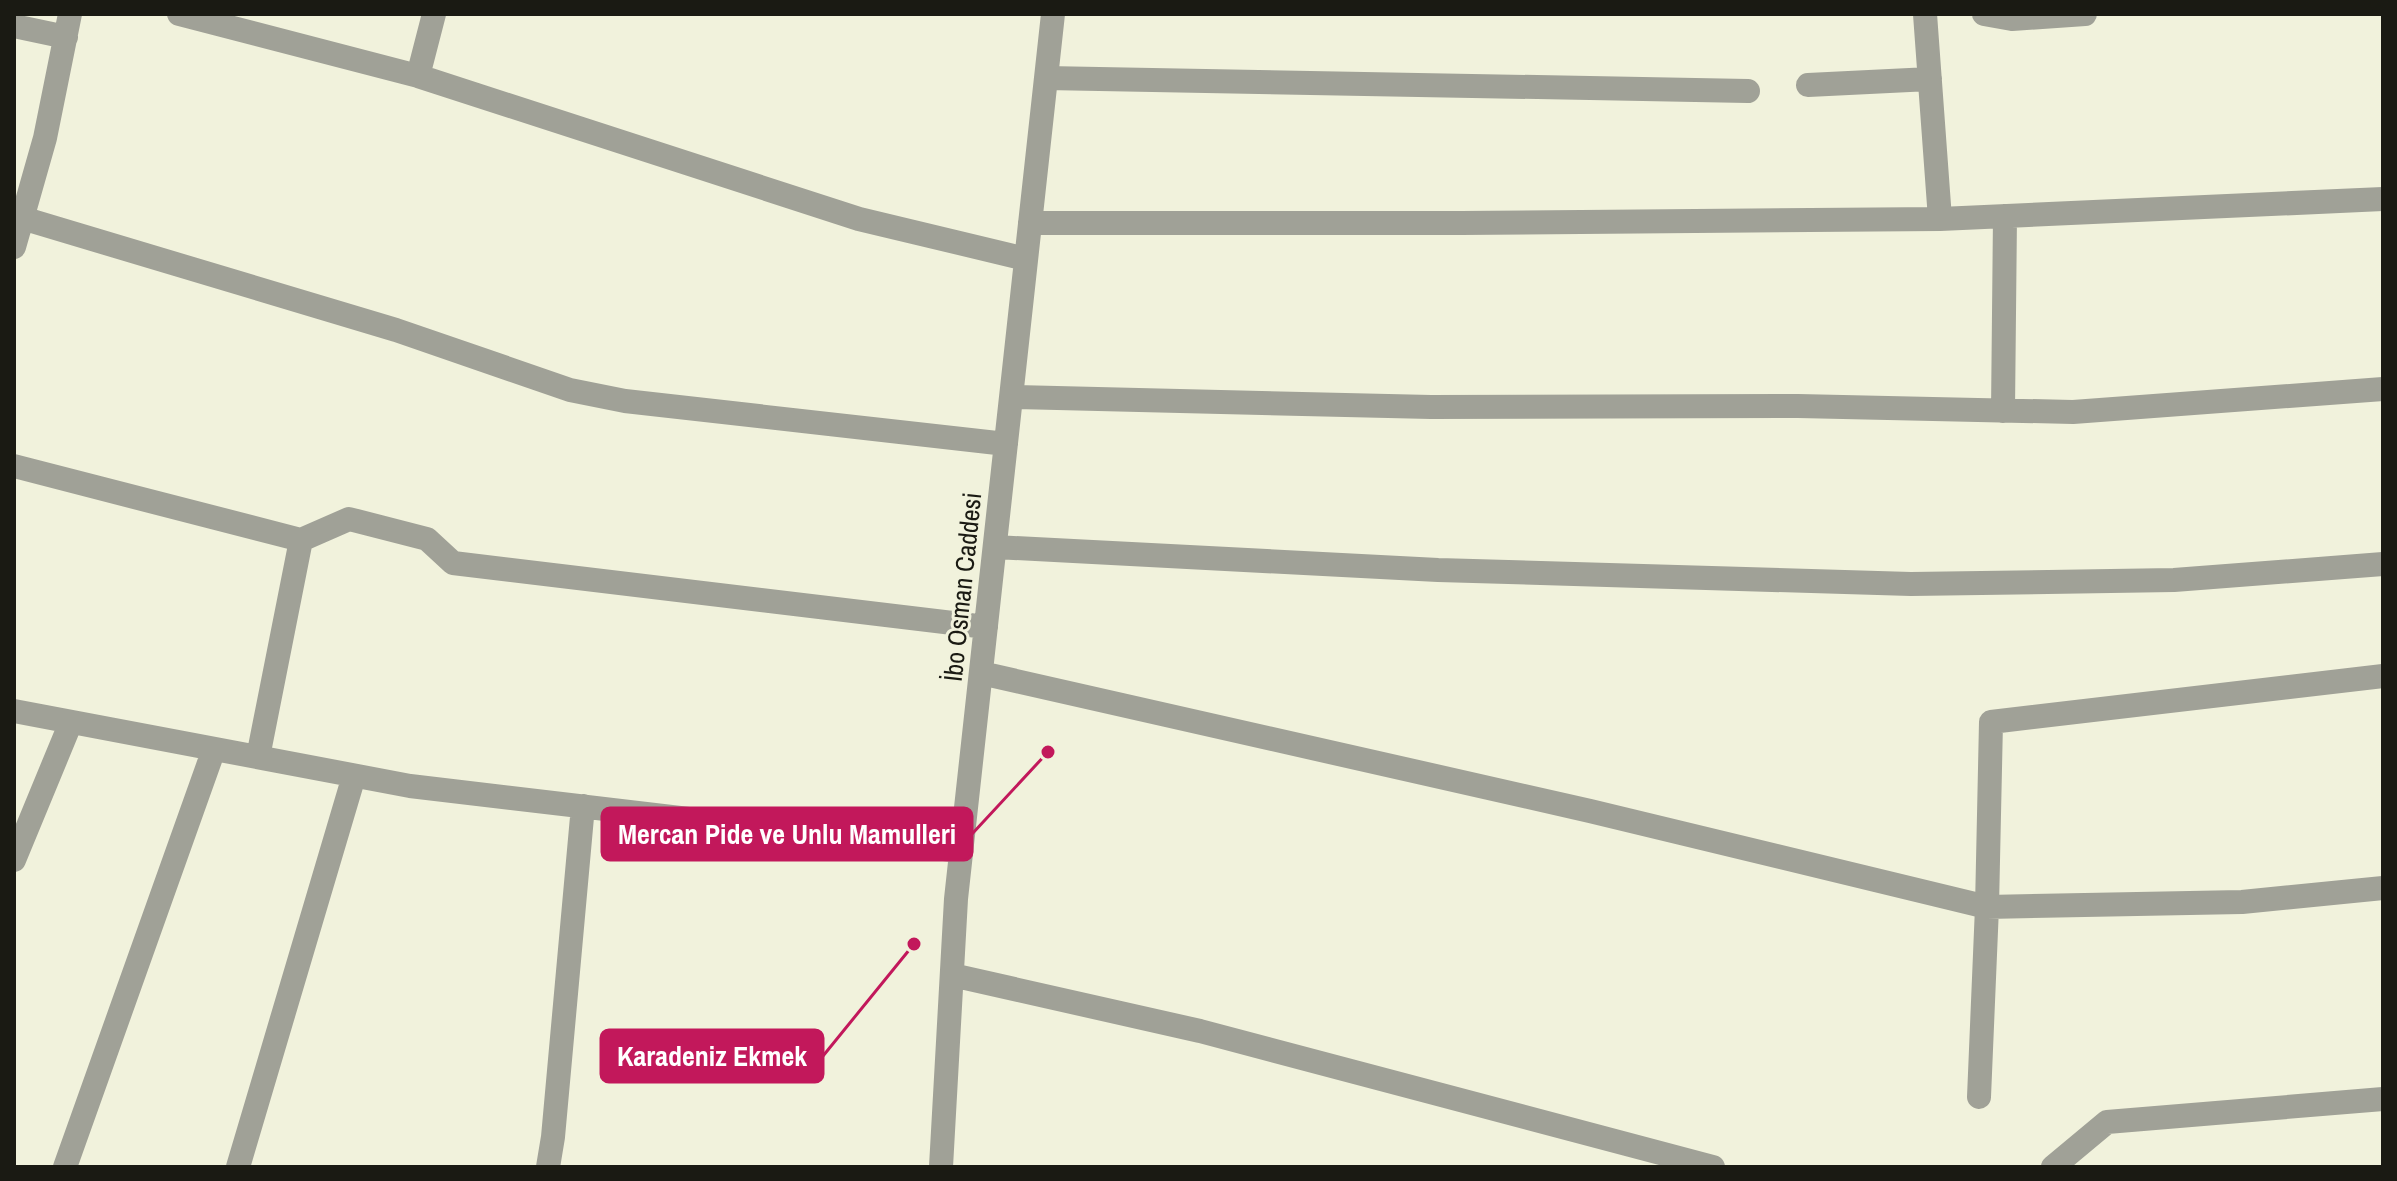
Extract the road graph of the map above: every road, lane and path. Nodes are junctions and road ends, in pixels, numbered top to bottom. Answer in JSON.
{"nodes":[{"id":1,"x":434,"y":14,"type":"edge"},
{"id":2,"x":1053,"y":14,"type":"edge"},
{"id":3,"x":1925,"y":14,"type":"edge"},
{"id":4,"x":1984,"y":14,"type":"edge"},
{"id":5,"x":2085,"y":14,"type":"edge"},
{"id":6,"x":185,"y":15,"type":"edge"},
{"id":7,"x":14,"y":26,"type":"edge"},
{"id":8,"x":68,"y":26,"type":"edge"},
{"id":9,"x":418,"y":76,"type":"junction"},
{"id":10,"x":1046,"y":78,"type":"junction"},
{"id":11,"x":1930,"y":79,"type":"junction"},
{"id":12,"x":1808,"y":85,"type":"dead end"},
{"id":13,"x":1748,"y":91,"type":"dead end"},
{"id":14,"x":2383,"y":199,"type":"edge"},
{"id":15,"x":2005,"y":216,"type":"junction"},
{"id":16,"x":22,"y":218,"type":"junction"},
{"id":17,"x":1940,"y":219,"type":"junction"},
{"id":18,"x":1030,"y":223,"type":"junction"},
{"id":19,"x":14,"y":247,"type":"edge"},
{"id":20,"x":1026,"y":259,"type":"junction"},
{"id":21,"x":2383,"y":389,"type":"edge"},
{"id":22,"x":1011,"y":397,"type":"junction"},
{"id":23,"x":2003,"y":411,"type":"junction"},
{"id":24,"x":1006,"y":444,"type":"junction"},
{"id":25,"x":14,"y":466,"type":"edge"},
{"id":26,"x":301,"y":540,"type":"junction"},
{"id":27,"x":995,"y":547,"type":"junction"},
{"id":28,"x":2383,"y":564,"type":"edge"},
{"id":29,"x":986,"y":627,"type":"junction"},
{"id":30,"x":981,"y":673,"type":"junction"},
{"id":31,"x":2383,"y":676,"type":"edge"},
{"id":32,"x":14,"y":711,"type":"edge"},
{"id":33,"x":71,"y":722,"type":"junction"},
{"id":34,"x":214,"y":749,"type":"junction"},
{"id":35,"x":258,"y":757,"type":"junction"},
{"id":36,"x":354,"y":776,"type":"junction"},
{"id":37,"x":583,"y":806,"type":"junction"},
{"id":38,"x":961,"y":851,"type":"junction"},
{"id":39,"x":14,"y":860,"type":"edge"},
{"id":40,"x":2383,"y":888,"type":"edge"},
{"id":41,"x":1987,"y":907,"type":"junction"},
{"id":42,"x":952,"y":975,"type":"junction"},
{"id":43,"x":1979,"y":1097,"type":"dead end"},
{"id":44,"x":2383,"y":1099,"type":"edge"},
{"id":45,"x":65,"y":1167,"type":"edge"},
{"id":46,"x":238,"y":1167,"type":"edge"},
{"id":47,"x":548,"y":1167,"type":"edge"},
{"id":48,"x":941,"y":1167,"type":"edge"},
{"id":49,"x":1713,"y":1167,"type":"edge"},
{"id":50,"x":2053,"y":1167,"type":"edge"}],
"edges":[{"from":1,"to":9,"type":"street"},
{"from":2,"to":10,"type":"street","name":"İbo Osman Caddesi"},
{"from":3,"to":11,"type":"street"},
{"from":4,"to":5,"type":"street"},
{"from":6,"to":9,"type":"street"},
{"from":7,"to":8,"type":"street"},
{"from":8,"to":16,"type":"street"},
{"from":9,"to":20,"type":"street"},
{"from":10,"to":13,"type":"street"},
{"from":10,"to":18,"type":"street","name":"İbo Osman Caddesi"},
{"from":11,"to":12,"type":"street"},
{"from":11,"to":17,"type":"street"},
{"from":14,"to":15,"type":"street"},
{"from":15,"to":17,"type":"street"},
{"from":15,"to":23,"type":"street"},
{"from":16,"to":19,"type":"street"},
{"from":16,"to":24,"type":"street"},
{"from":17,"to":18,"type":"street"},
{"from":18,"to":20,"type":"street","name":"İbo Osman Caddesi"},
{"from":20,"to":22,"type":"street","name":"İbo Osman Caddesi"},
{"from":21,"to":23,"type":"street"},
{"from":22,"to":23,"type":"street"},
{"from":22,"to":24,"type":"street","name":"İbo Osman Caddesi"},
{"from":24,"to":27,"type":"street","name":"İbo Osman Caddesi"},
{"from":25,"to":26,"type":"street"},
{"from":26,"to":29,"type":"street"},
{"from":26,"to":35,"type":"street"},
{"from":27,"to":28,"type":"street"},
{"from":27,"to":29,"type":"street","name":"İbo Osman Caddesi"},
{"from":29,"to":30,"type":"street","name":"İbo Osman Caddesi"},
{"from":30,"to":38,"type":"street","name":"İbo Osman Caddesi"},
{"from":30,"to":41,"type":"street"},
{"from":31,"to":41,"type":"street"},
{"from":32,"to":33,"type":"street"},
{"from":33,"to":34,"type":"street"},
{"from":33,"to":39,"type":"street"},
{"from":34,"to":35,"type":"street"},
{"from":34,"to":45,"type":"street"},
{"from":35,"to":36,"type":"street"},
{"from":36,"to":37,"type":"street"},
{"from":36,"to":46,"type":"street"},
{"from":37,"to":38,"type":"street"},
{"from":37,"to":47,"type":"street"},
{"from":38,"to":42,"type":"street","name":"İbo Osman Caddesi"},
{"from":40,"to":41,"type":"street"},
{"from":41,"to":43,"type":"street"},
{"from":42,"to":48,"type":"street","name":"İbo Osman Caddesi"},
{"from":42,"to":49,"type":"street"},
{"from":44,"to":50,"type":"street"}]}
